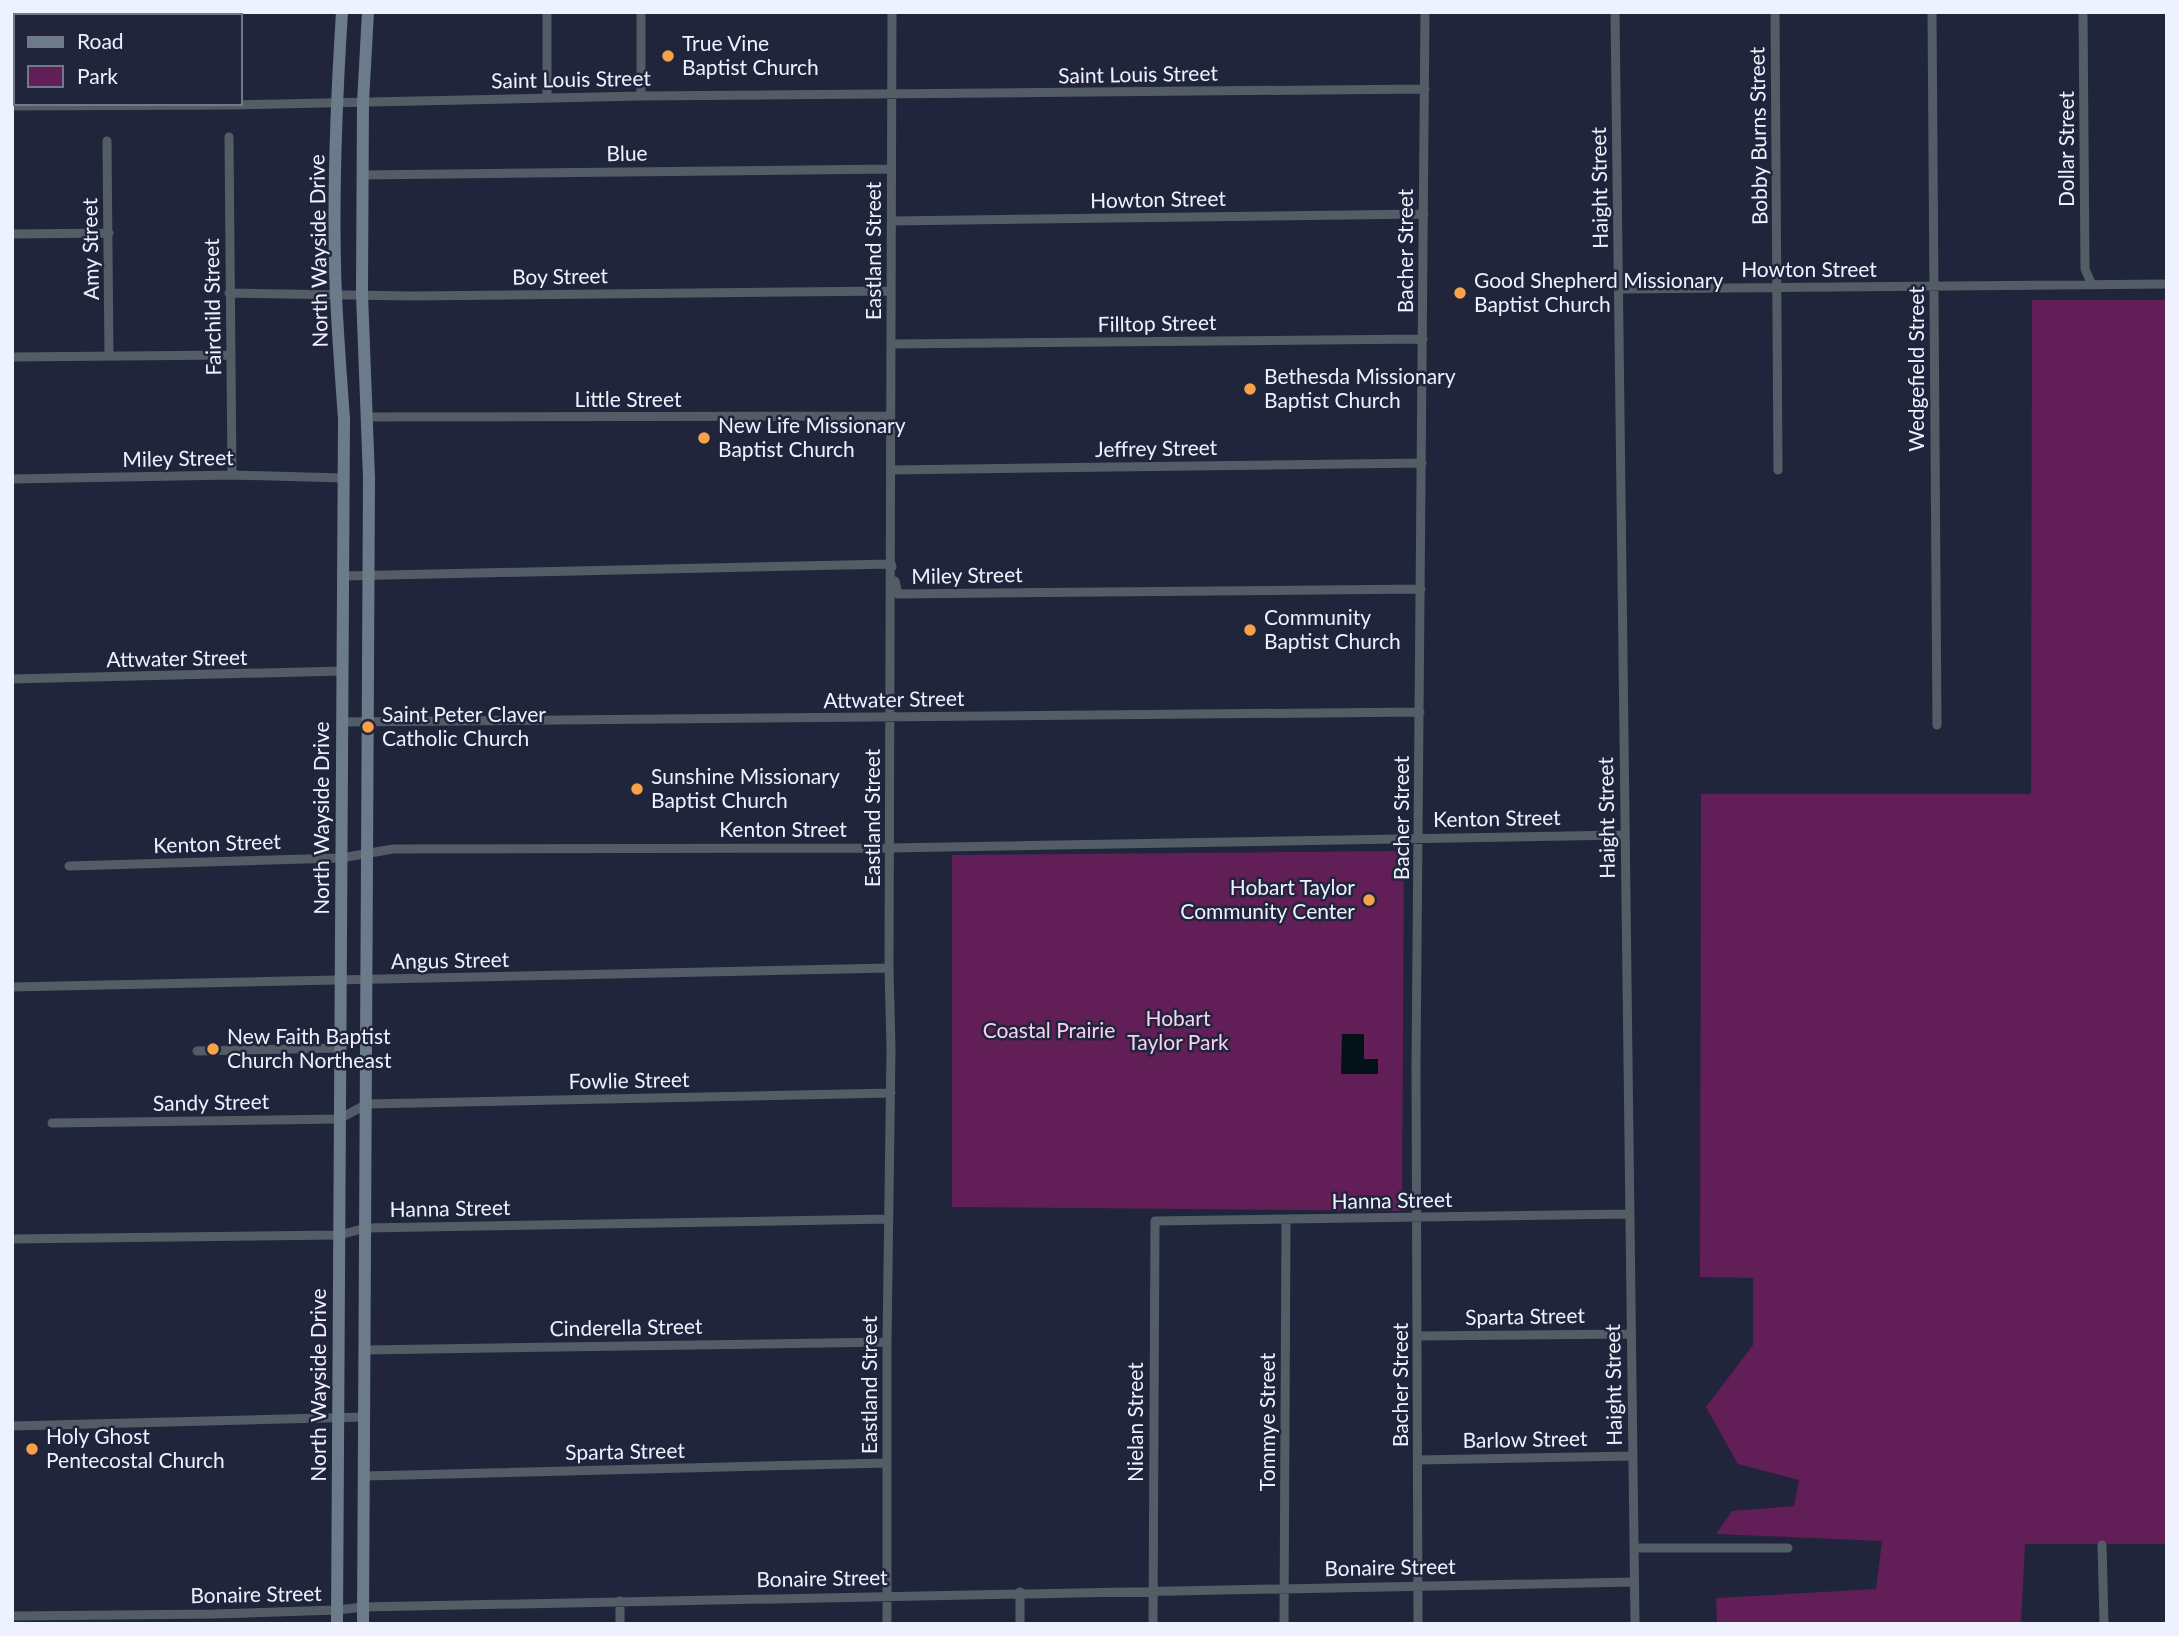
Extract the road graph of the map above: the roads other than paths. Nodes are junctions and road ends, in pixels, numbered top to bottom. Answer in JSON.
{"nodes":[{"id":1,"x":342,"y":12,"type":"edge"},
{"id":2,"x":368,"y":12,"type":"edge"},
{"id":3,"x":547,"y":12,"type":"edge"},
{"id":4,"x":641,"y":12,"type":"edge"},
{"id":5,"x":892,"y":12,"type":"edge"},
{"id":6,"x":1425,"y":12,"type":"edge"},
{"id":7,"x":1615,"y":12,"type":"edge"},
{"id":8,"x":1775,"y":12,"type":"edge"},
{"id":9,"x":1932,"y":12,"type":"edge"},
{"id":10,"x":2083,"y":12,"type":"edge"},
{"id":11,"x":1425,"y":89,"type":"junction"},
{"id":12,"x":893,"y":95,"type":"junction"},
{"id":13,"x":641,"y":96,"type":"junction"},
{"id":14,"x":547,"y":98,"type":"junction"},
{"id":15,"x":337,"y":101,"type":"junction"},
{"id":16,"x":363,"y":102,"type":"junction"},
{"id":17,"x":232,"y":105,"type":"edge"},
{"id":18,"x":242,"y":105,"type":"edge"},
{"id":19,"x":12,"y":106,"type":"edge"},
{"id":20,"x":229,"y":137,"type":"dead end"},
{"id":21,"x":107,"y":141,"type":"dead end"},
{"id":22,"x":891,"y":169,"type":"junction"},
{"id":23,"x":363,"y":175,"type":"junction"},
{"id":24,"x":1424,"y":214,"type":"junction"},
{"id":25,"x":892,"y":221,"type":"junction"},
{"id":26,"x":109,"y":233,"type":"junction"},
{"id":27,"x":12,"y":234,"type":"edge"},
{"id":28,"x":2167,"y":284,"type":"edge"},
{"id":29,"x":2091,"y":285,"type":"junction"},
{"id":30,"x":1778,"y":287,"type":"junction"},
{"id":31,"x":1934,"y":288,"type":"junction"},
{"id":32,"x":1619,"y":289,"type":"junction"},
{"id":33,"x":891,"y":291,"type":"junction"},
{"id":34,"x":229,"y":293,"type":"junction"},
{"id":35,"x":336,"y":293,"type":"junction"},
{"id":36,"x":362,"y":294,"type":"junction"},
{"id":37,"x":1423,"y":339,"type":"junction"},
{"id":38,"x":891,"y":344,"type":"junction"},
{"id":39,"x":231,"y":355,"type":"junction"},
{"id":40,"x":109,"y":356,"type":"junction"},
{"id":41,"x":12,"y":357,"type":"edge"},
{"id":42,"x":890,"y":416,"type":"junction"},
{"id":43,"x":366,"y":418,"type":"junction"},
{"id":44,"x":1422,"y":463,"type":"junction"},
{"id":45,"x":891,"y":470,"type":"junction"},
{"id":46,"x":1778,"y":470,"type":"dead end"},
{"id":47,"x":232,"y":475,"type":"junction"},
{"id":48,"x":343,"y":478,"type":"junction"},
{"id":49,"x":369,"y":478,"type":"junction"},
{"id":50,"x":12,"y":479,"type":"edge"},
{"id":51,"x":891,"y":564,"type":"junction"},
{"id":52,"x":369,"y":575,"type":"junction"},
{"id":53,"x":343,"y":576,"type":"junction"},
{"id":54,"x":1421,"y":589,"type":"junction"},
{"id":55,"x":342,"y":671,"type":"junction"},
{"id":56,"x":12,"y":679,"type":"edge"},
{"id":57,"x":1420,"y":712,"type":"junction"},
{"id":58,"x":891,"y":718,"type":"junction"},
{"id":59,"x":342,"y":722,"type":"junction"},
{"id":60,"x":368,"y":722,"type":"junction"},
{"id":61,"x":1937,"y":726,"type":"dead end"},
{"id":62,"x":1624,"y":835,"type":"junction"},
{"id":63,"x":1419,"y":838,"type":"junction"},
{"id":64,"x":890,"y":848,"type":"junction"},
{"id":65,"x":369,"y":852,"type":"junction"},
{"id":66,"x":341,"y":858,"type":"junction"},
{"id":67,"x":69,"y":866,"type":"dead end"},
{"id":68,"x":889,"y":968,"type":"junction"},
{"id":69,"x":366,"y":980,"type":"junction"},
{"id":70,"x":340,"y":981,"type":"junction"},
{"id":71,"x":12,"y":987,"type":"edge"},
{"id":72,"x":340,"y":1048,"type":"junction"},
{"id":73,"x":197,"y":1051,"type":"dead end"},
{"id":74,"x":891,"y":1093,"type":"junction"},
{"id":75,"x":368,"y":1104,"type":"junction"},
{"id":76,"x":340,"y":1119,"type":"junction"},
{"id":77,"x":52,"y":1123,"type":"dead end"},
{"id":78,"x":1629,"y":1214,"type":"junction"},
{"id":79,"x":889,"y":1219,"type":"junction"},
{"id":80,"x":1418,"y":1219,"type":"junction"},
{"id":81,"x":1155,"y":1221,"type":"joint"},
{"id":82,"x":1286,"y":1221,"type":"junction"},
{"id":83,"x":366,"y":1228,"type":"junction"},
{"id":84,"x":339,"y":1235,"type":"junction"},
{"id":85,"x":12,"y":1240,"type":"edge"},
{"id":86,"x":1631,"y":1334,"type":"junction"},
{"id":87,"x":1418,"y":1336,"type":"junction"},
{"id":88,"x":887,"y":1342,"type":"junction"},
{"id":89,"x":365,"y":1350,"type":"junction"},
{"id":90,"x":365,"y":1417,"type":"junction"},
{"id":91,"x":338,"y":1419,"type":"junction"},
{"id":92,"x":12,"y":1426,"type":"edge"},
{"id":93,"x":1633,"y":1456,"type":"junction"},
{"id":94,"x":1418,"y":1460,"type":"junction"},
{"id":95,"x":887,"y":1463,"type":"junction"},
{"id":96,"x":365,"y":1476,"type":"junction"},
{"id":97,"x":2102,"y":1545,"type":"dead end"},
{"id":98,"x":1634,"y":1548,"type":"junction"},
{"id":99,"x":1788,"y":1548,"type":"dead end"},
{"id":100,"x":1634,"y":1582,"type":"junction"},
{"id":101,"x":1419,"y":1586,"type":"junction"},
{"id":102,"x":1284,"y":1587,"type":"junction"},
{"id":103,"x":1153,"y":1590,"type":"junction"},
{"id":104,"x":1020,"y":1592,"type":"junction"},
{"id":105,"x":887,"y":1595,"type":"junction"},
{"id":106,"x":620,"y":1601,"type":"junction"},
{"id":107,"x":363,"y":1607,"type":"junction"},
{"id":108,"x":12,"y":1616,"type":"edge"},
{"id":109,"x":337,"y":1617,"type":"edge"},
{"id":110,"x":89,"y":1619,"type":"edge"},
{"id":111,"x":214,"y":1619,"type":"edge"},
{"id":112,"x":363,"y":1624,"type":"edge"},
{"id":113,"x":620,"y":1624,"type":"edge"},
{"id":114,"x":887,"y":1624,"type":"edge"},
{"id":115,"x":1020,"y":1624,"type":"edge"},
{"id":116,"x":1153,"y":1624,"type":"edge"},
{"id":117,"x":1284,"y":1624,"type":"edge"},
{"id":118,"x":1418,"y":1624,"type":"edge"},
{"id":119,"x":1634,"y":1624,"type":"edge"},
{"id":120,"x":2104,"y":1624,"type":"edge"}],
"edges":[{"from":1,"to":15,"type":"main road","name":"North Wayside Drive"},
{"from":2,"to":16,"type":"main road","name":"North Wayside Drive"},
{"from":3,"to":14,"type":"street"},
{"from":4,"to":13,"type":"street"},
{"from":5,"to":12,"type":"street","name":"Eastland Street"},
{"from":6,"to":11,"type":"street","name":"Bacher Street"},
{"from":7,"to":32,"type":"street","name":"Haight Street"},
{"from":8,"to":30,"type":"street","name":"Bobby Burns Street"},
{"from":9,"to":31,"type":"street","name":"Wedgefield Street"},
{"from":10,"to":29,"type":"street","name":"Dollar Street"},
{"from":11,"to":12,"type":"street","name":"Saint Louis Street"},
{"from":11,"to":24,"type":"street","name":"Bacher Street"},
{"from":12,"to":13,"type":"street","name":"Saint Louis Street"},
{"from":12,"to":22,"type":"street","name":"Eastland Street"},
{"from":13,"to":14,"type":"street","name":"Saint Louis Street"},
{"from":14,"to":16,"type":"street","name":"Saint Louis Street"},
{"from":15,"to":16,"type":"street","name":"Saint Louis Street"},
{"from":15,"to":18,"type":"street","name":"Saint Louis Street"},
{"from":15,"to":35,"type":"main road","name":"North Wayside Drive"},
{"from":16,"to":23,"type":"main road","name":"North Wayside Drive"},
{"from":17,"to":19,"type":"street","name":"Saint Louis Street"},
{"from":20,"to":34,"type":"street","name":"Fairchild Street"},
{"from":21,"to":26,"type":"street","name":"Amy Street"},
{"from":22,"to":23,"type":"street","name":"Blue"},
{"from":22,"to":25,"type":"street","name":"Eastland Street"},
{"from":23,"to":36,"type":"main road","name":"North Wayside Drive"},
{"from":24,"to":25,"type":"street","name":"Howton Street"},
{"from":24,"to":37,"type":"street","name":"Bacher Street"},
{"from":25,"to":33,"type":"street","name":"Eastland Street"},
{"from":26,"to":27,"type":"street"},
{"from":26,"to":40,"type":"street","name":"Amy Street"},
{"from":28,"to":29,"type":"street","name":"Howton Street"},
{"from":29,"to":31,"type":"street","name":"Howton Street"},
{"from":30,"to":31,"type":"street","name":"Howton Street"},
{"from":30,"to":32,"type":"street","name":"Howton Street"},
{"from":30,"to":46,"type":"street","name":"Bobby Burns Street"},
{"from":31,"to":61,"type":"street","name":"Wedgefield Street"},
{"from":32,"to":62,"type":"street","name":"Haight Street"},
{"from":33,"to":36,"type":"street","name":"Boy Street"},
{"from":33,"to":38,"type":"street","name":"Eastland Street"},
{"from":34,"to":35,"type":"street","name":"Boy Street"},
{"from":34,"to":39,"type":"street","name":"Fairchild Street"},
{"from":35,"to":36,"type":"street","name":"Boy Street"},
{"from":35,"to":48,"type":"main road","name":"North Wayside Drive"},
{"from":36,"to":43,"type":"main road","name":"North Wayside Drive"},
{"from":37,"to":38,"type":"street","name":"Filltop Street"},
{"from":37,"to":44,"type":"street","name":"Bacher Street"},
{"from":38,"to":42,"type":"street","name":"Eastland Street"},
{"from":39,"to":40,"type":"street"},
{"from":39,"to":47,"type":"street","name":"Fairchild Street"},
{"from":40,"to":41,"type":"street"},
{"from":42,"to":43,"type":"street","name":"Little Street"},
{"from":42,"to":45,"type":"street","name":"Eastland Street"},
{"from":43,"to":49,"type":"main road","name":"North Wayside Drive"},
{"from":44,"to":45,"type":"street","name":"Jeffrey Street"},
{"from":44,"to":54,"type":"street","name":"Bacher Street"},
{"from":45,"to":51,"type":"street","name":"Eastland Street"},
{"from":47,"to":48,"type":"street","name":"Miley Street"},
{"from":47,"to":50,"type":"street","name":"Miley Street"},
{"from":48,"to":49,"type":"main road"},
{"from":48,"to":53,"type":"main road","name":"North Wayside Drive"},
{"from":49,"to":52,"type":"main road","name":"North Wayside Drive"},
{"from":51,"to":52,"type":"street","name":"Miley Street"},
{"from":51,"to":54,"type":"street","name":"Miley Street"},
{"from":51,"to":58,"type":"street","name":"Eastland Street"},
{"from":52,"to":53,"type":"street","name":"Miley Street"},
{"from":52,"to":60,"type":"main road","name":"North Wayside Drive"},
{"from":53,"to":55,"type":"main road","name":"North Wayside Drive"},
{"from":54,"to":57,"type":"street","name":"Bacher Street"},
{"from":55,"to":56,"type":"street","name":"Attwater Street"},
{"from":55,"to":59,"type":"main road","name":"North Wayside Drive"},
{"from":57,"to":58,"type":"street","name":"Attwater Street"},
{"from":57,"to":63,"type":"street","name":"Bacher Street"},
{"from":58,"to":60,"type":"street","name":"Attwater Street"},
{"from":58,"to":64,"type":"street","name":"Eastland Street"},
{"from":59,"to":60,"type":"street","name":"Attwater Street"},
{"from":59,"to":66,"type":"main road","name":"North Wayside Drive"},
{"from":60,"to":65,"type":"main road","name":"North Wayside Drive"},
{"from":62,"to":63,"type":"street","name":"Kenton Street"},
{"from":62,"to":78,"type":"street","name":"Haight Street"},
{"from":63,"to":64,"type":"street","name":"Kenton Street"},
{"from":63,"to":80,"type":"street","name":"Bacher Street"},
{"from":64,"to":65,"type":"street","name":"Kenton Street"},
{"from":64,"to":68,"type":"street","name":"Eastland Street"},
{"from":65,"to":66,"type":"street","name":"Kenton Street"},
{"from":65,"to":69,"type":"main road","name":"North Wayside Drive"},
{"from":66,"to":67,"type":"street","name":"Kenton Street"},
{"from":66,"to":70,"type":"main road","name":"North Wayside Drive"},
{"from":68,"to":69,"type":"street","name":"Angus Street"},
{"from":68,"to":74,"type":"street","name":"Eastland Street"},
{"from":69,"to":70,"type":"street","name":"Angus Street"},
{"from":69,"to":75,"type":"main road","name":"North Wayside Drive"},
{"from":70,"to":71,"type":"street","name":"Angus Street"},
{"from":70,"to":72,"type":"main road","name":"North Wayside Drive"},
{"from":72,"to":73,"type":"street"},
{"from":72,"to":76,"type":"main road","name":"North Wayside Drive"},
{"from":74,"to":75,"type":"street","name":"Fowlie Street"},
{"from":74,"to":79,"type":"street","name":"Eastland Street"},
{"from":75,"to":76,"type":"street","name":"Sandy Street"},
{"from":75,"to":83,"type":"main road","name":"North Wayside Drive"},
{"from":76,"to":77,"type":"street","name":"Sandy Street"},
{"from":76,"to":84,"type":"main road","name":"North Wayside Drive"},
{"from":78,"to":80,"type":"street","name":"Hanna Street"},
{"from":78,"to":86,"type":"street","name":"Haight Street"},
{"from":79,"to":83,"type":"street","name":"Hanna Street"},
{"from":79,"to":88,"type":"street","name":"Eastland Street"},
{"from":80,"to":82,"type":"street","name":"Hanna Street"},
{"from":80,"to":87,"type":"street","name":"Bacher Street"},
{"from":81,"to":82,"type":"street","name":"Hanna Street"},
{"from":81,"to":103,"type":"street","name":"Nielan Street"},
{"from":82,"to":102,"type":"street","name":"Tommye Street"},
{"from":83,"to":84,"type":"street","name":"Hanna Street"},
{"from":83,"to":89,"type":"main road","name":"North Wayside Drive"},
{"from":84,"to":85,"type":"street","name":"Hanna Street"},
{"from":84,"to":91,"type":"main road","name":"North Wayside Drive"},
{"from":86,"to":87,"type":"street","name":"Sparta Street"},
{"from":86,"to":93,"type":"street","name":"Haight Street"},
{"from":87,"to":94,"type":"street","name":"Bacher Street"},
{"from":88,"to":89,"type":"street","name":"Cinderella Street"},
{"from":88,"to":95,"type":"street","name":"Eastland Street"},
{"from":89,"to":90,"type":"main road","name":"North Wayside Drive"},
{"from":90,"to":91,"type":"street"},
{"from":90,"to":96,"type":"main road","name":"North Wayside Drive"},
{"from":91,"to":92,"type":"street"},
{"from":91,"to":109,"type":"main road","name":"North Wayside Drive"},
{"from":93,"to":94,"type":"street","name":"Barlow Street"},
{"from":93,"to":98,"type":"street","name":"Haight Street"},
{"from":94,"to":101,"type":"street","name":"Bacher Street"},
{"from":95,"to":96,"type":"street","name":"Sparta Street"},
{"from":95,"to":105,"type":"street","name":"Eastland Street"},
{"from":96,"to":107,"type":"main road","name":"North Wayside Drive"},
{"from":97,"to":120,"type":"street"},
{"from":98,"to":99,"type":"street"},
{"from":98,"to":100,"type":"street","name":"Haight Street"},
{"from":100,"to":101,"type":"street","name":"Bonaire Street"},
{"from":100,"to":119,"type":"street","name":"Haight Street"},
{"from":101,"to":102,"type":"street","name":"Bonaire Street"},
{"from":101,"to":118,"type":"street","name":"Bacher Street"},
{"from":102,"to":103,"type":"street","name":"Bonaire Street"},
{"from":102,"to":117,"type":"street","name":"Tommye Street"},
{"from":103,"to":104,"type":"street","name":"Bonaire Street"},
{"from":103,"to":116,"type":"street","name":"Nielan Street"},
{"from":104,"to":105,"type":"street","name":"Bonaire Street"},
{"from":104,"to":115,"type":"street"},
{"from":105,"to":106,"type":"street","name":"Bonaire Street"},
{"from":105,"to":114,"type":"street","name":"Eastland Street"},
{"from":106,"to":107,"type":"street","name":"Bonaire Street"},
{"from":106,"to":113,"type":"street"},
{"from":107,"to":109,"type":"street","name":"Bonaire Street"},
{"from":107,"to":112,"type":"main road","name":"North Wayside Drive"},
{"from":108,"to":110,"type":"street","name":"Bonaire Street"},
{"from":109,"to":111,"type":"street","name":"Bonaire Street"},
{"from":110,"to":111,"type":"street","name":"Bonaire Street"}]}
